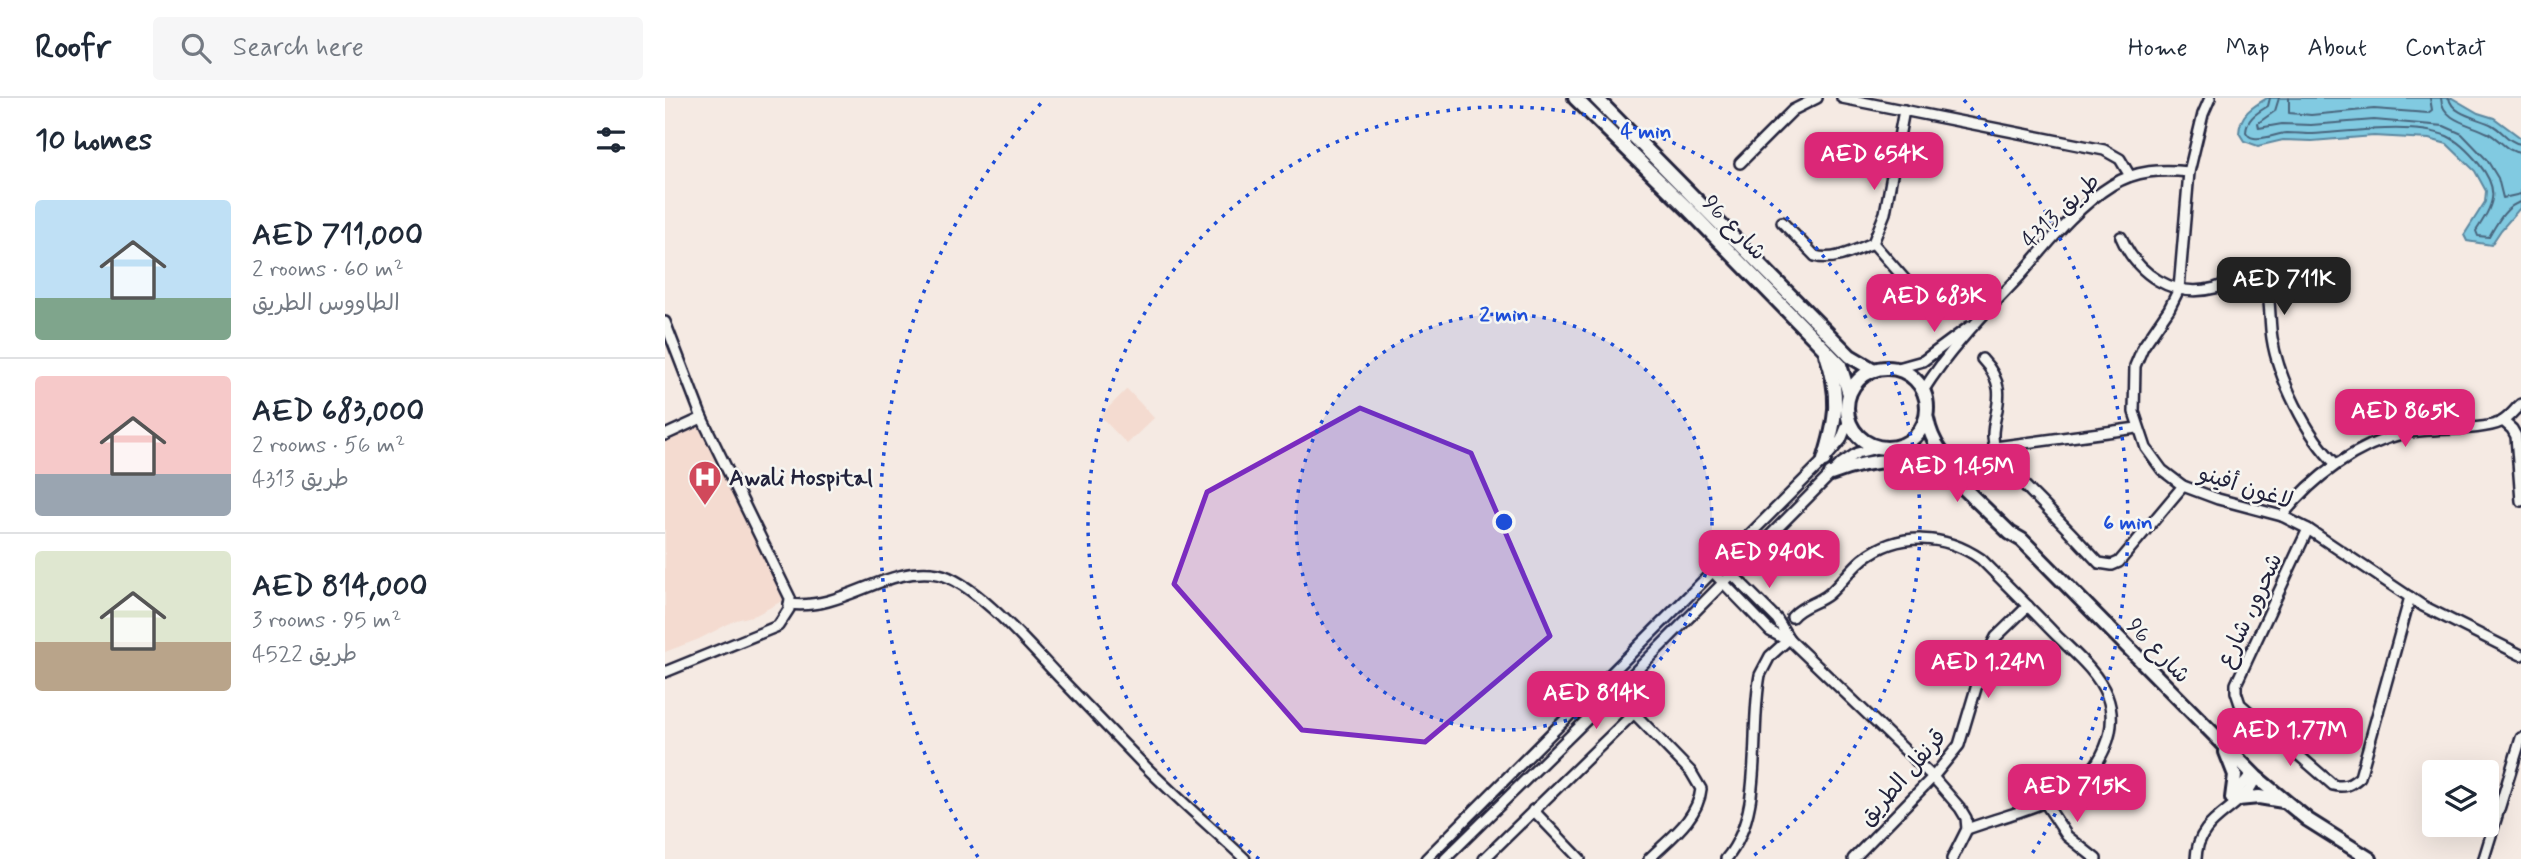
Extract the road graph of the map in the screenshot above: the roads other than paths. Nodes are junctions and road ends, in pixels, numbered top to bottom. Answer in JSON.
{"nodes":[{"id":1,"x":1576,"y":98,"type":"edge"},
{"id":2,"x":1596,"y":98,"type":"edge"},
{"id":3,"x":1817,"y":98,"type":"edge"},
{"id":4,"x":1842,"y":98,"type":"edge"},
{"id":5,"x":2210,"y":98,"type":"edge"},
{"id":6,"x":1905,"y":110,"type":"junction"},
{"id":7,"x":1740,"y":163,"type":"dead end"},
{"id":8,"x":2189,"y":172,"type":"junction"},
{"id":9,"x":2130,"y":176,"type":"junction"},
{"id":10,"x":1782,"y":222,"type":"dead end"},
{"id":11,"x":2121,"y":237,"type":"dead end"},
{"id":12,"x":1873,"y":243,"type":"junction"},
{"id":13,"x":2179,"y":289,"type":"junction"},
{"id":14,"x":1929,"y":307,"type":"dead end"},
{"id":15,"x":1979,"y":320,"type":"junction"},
{"id":16,"x":665,"y":322,"type":"edge"},
{"id":17,"x":1823,"y":348,"type":"junction"},
{"id":18,"x":1982,"y":359,"type":"dead end"},
{"id":19,"x":1898,"y":368,"type":"junction"},
{"id":20,"x":1872,"y":369,"type":"junction"},
{"id":21,"x":1923,"y":391,"type":"junction"},
{"id":22,"x":1849,"y":394,"type":"junction"},
{"id":23,"x":2521,"y":404,"type":"edge"},
{"id":24,"x":1927,"y":417,"type":"junction"},
{"id":25,"x":702,"y":418,"type":"junction"},
{"id":26,"x":1849,"y":420,"type":"junction"},
{"id":27,"x":2503,"y":421,"type":"junction"},
{"id":28,"x":2137,"y":428,"type":"junction"},
{"id":29,"x":665,"y":435,"type":"edge"},
{"id":30,"x":1995,"y":447,"type":"junction"},
{"id":31,"x":1877,"y":448,"type":"junction"},
{"id":32,"x":1897,"y":448,"type":"junction"},
{"id":33,"x":1824,"y":460,"type":"junction"},
{"id":34,"x":2336,"y":464,"type":"junction"},
{"id":35,"x":1831,"y":474,"type":"junction"},
{"id":36,"x":1953,"y":477,"type":"junction"},
{"id":37,"x":2183,"y":486,"type":"junction"},
{"id":38,"x":2521,"y":501,"type":"edge"},
{"id":39,"x":2283,"y":516,"type":"junction"},
{"id":40,"x":2308,"y":529,"type":"junction"},
{"id":41,"x":2022,"y":540,"type":"junction"},
{"id":42,"x":1720,"y":562,"type":"junction"},
{"id":43,"x":1712,"y":571,"type":"junction"},
{"id":44,"x":1733,"y":573,"type":"junction"},
{"id":45,"x":1724,"y":581,"type":"junction"},
{"id":46,"x":2410,"y":597,"type":"junction"},
{"id":47,"x":789,"y":604,"type":"junction"},
{"id":48,"x":2028,"y":606,"type":"junction"},
{"id":49,"x":1792,"y":617,"type":"dead end"},
{"id":50,"x":1777,"y":619,"type":"junction"},
{"id":51,"x":1767,"y":628,"type":"junction"},
{"id":52,"x":1789,"y":639,"type":"junction"},
{"id":53,"x":2521,"y":655,"type":"edge"},
{"id":54,"x":665,"y":672,"type":"edge"},
{"id":55,"x":1623,"y":684,"type":"junction"},
{"id":56,"x":1605,"y":702,"type":"junction"},
{"id":57,"x":1626,"y":705,"type":"junction"},
{"id":58,"x":1633,"y":714,"type":"junction"},
{"id":59,"x":2521,"y":738,"type":"edge"},
{"id":60,"x":2225,"y":748,"type":"junction"},
{"id":61,"x":2254,"y":775,"type":"junction"},
{"id":62,"x":1933,"y":777,"type":"junction"},
{"id":63,"x":2044,"y":801,"type":"junction"},
{"id":64,"x":2283,"y":801,"type":"junction"},
{"id":65,"x":2233,"y":802,"type":"junction"},
{"id":66,"x":1533,"y":810,"type":"junction"},
{"id":67,"x":1967,"y":829,"type":"junction"},
{"id":68,"x":2484,"y":858,"type":"edge"},
{"id":69,"x":1245,"y":859,"type":"edge"},
{"id":70,"x":1426,"y":859,"type":"edge"},
{"id":71,"x":1445,"y":859,"type":"edge"},
{"id":72,"x":1484,"y":859,"type":"edge"},
{"id":73,"x":1580,"y":859,"type":"edge"},
{"id":74,"x":1649,"y":859,"type":"edge"},
{"id":75,"x":1727,"y":859,"type":"edge"},
{"id":76,"x":1853,"y":859,"type":"edge"},
{"id":77,"x":1952,"y":859,"type":"edge"},
{"id":78,"x":2095,"y":859,"type":"edge"},
{"id":79,"x":2196,"y":859,"type":"edge"},
{"id":80,"x":2370,"y":859,"type":"edge"}],
"edges":[{"from":1,"to":17,"type":"street","name":"شارع 96"},
{"from":2,"to":20,"type":"street","name":"شارع 96"},
{"from":3,"to":7,"type":"street"},
{"from":4,"to":6,"type":"street"},
{"from":5,"to":8,"type":"street","name":"لاغون أفينو"},
{"from":6,"to":9,"type":"street"},
{"from":6,"to":12,"type":"street"},
{"from":8,"to":9,"type":"street","name":"طريق 4313"},
{"from":8,"to":13,"type":"street","name":"لاغون أفينو"},
{"from":9,"to":15,"type":"street","name":"طريق 4313"},
{"from":10,"to":12,"type":"street"},
{"from":11,"to":13,"type":"street"},
{"from":12,"to":14,"type":"street"},
{"from":13,"to":28,"type":"street","name":"لاغون أفينو"},
{"from":13,"to":34,"type":"street"},
{"from":15,"to":19,"type":"street","name":"طريق 4313"},
{"from":15,"to":21,"type":"street","name":"طريق 4313"},
{"from":16,"to":25,"type":"street"},
{"from":17,"to":22,"type":"street","name":"شارع 96"},
{"from":17,"to":33,"type":"street"},
{"from":18,"to":30,"type":"street"},
{"from":19,"to":20,"type":"street"},
{"from":19,"to":21,"type":"street"},
{"from":20,"to":22,"type":"street"},
{"from":21,"to":24,"type":"street"},
{"from":22,"to":26,"type":"street"},
{"from":23,"to":27,"type":"street"},
{"from":24,"to":32,"type":"street"},
{"from":24,"to":41,"type":"street","name":"شارع 96"},
{"from":25,"to":29,"type":"street"},
{"from":25,"to":47,"type":"street"},
{"from":26,"to":31,"type":"street"},
{"from":26,"to":33,"type":"street"},
{"from":27,"to":34,"type":"street"},
{"from":27,"to":38,"type":"street"},
{"from":28,"to":30,"type":"street"},
{"from":28,"to":37,"type":"street","name":"لاغون أفينو"},
{"from":30,"to":37,"type":"street"},
{"from":31,"to":32,"type":"street"},
{"from":31,"to":35,"type":"street"},
{"from":32,"to":36,"type":"street","name":"شارع 96"},
{"from":33,"to":42,"type":"street"},
{"from":34,"to":39,"type":"street"},
{"from":35,"to":36,"type":"street"},
{"from":35,"to":44,"type":"street"},
{"from":36,"to":41,"type":"street","name":"شارع 96"},
{"from":37,"to":39,"type":"street","name":"لاغون أفينو"},
{"from":39,"to":40,"type":"street","name":"لاغون أفينو"},
{"from":40,"to":46,"type":"street","name":"لاغون أفينو"},
{"from":40,"to":46,"type":"street","name":"شحرور، شارع"},
{"from":41,"to":60,"type":"street","name":"شارع 96"},
{"from":42,"to":43,"type":"street"},
{"from":42,"to":44,"type":"street"},
{"from":43,"to":45,"type":"street"},
{"from":43,"to":70,"type":"street"},
{"from":44,"to":45,"type":"street"},
{"from":44,"to":50,"type":"street"},
{"from":45,"to":51,"type":"street"},
{"from":45,"to":55,"type":"street"},
{"from":46,"to":53,"type":"street","name":"لاغون أفينو"},
{"from":47,"to":54,"type":"street"},
{"from":47,"to":69,"type":"street"},
{"from":48,"to":49,"type":"street"},
{"from":48,"to":62,"type":"street","name":"قرنفل الطريق"},
{"from":48,"to":63,"type":"street"},
{"from":50,"to":51,"type":"street"},
{"from":50,"to":52,"type":"street"},
{"from":51,"to":52,"type":"street"},
{"from":52,"to":62,"type":"street"},
{"from":52,"to":75,"type":"street"},
{"from":55,"to":56,"type":"street"},
{"from":55,"to":57,"type":"street"},
{"from":56,"to":57,"type":"street"},
{"from":56,"to":71,"type":"street"},
{"from":57,"to":58,"type":"street"},
{"from":58,"to":66,"type":"street"},
{"from":58,"to":74,"type":"street"},
{"from":59,"to":68,"type":"street"},
{"from":60,"to":61,"type":"street","name":"شارع 96"},
{"from":60,"to":65,"type":"street"},
{"from":61,"to":64,"type":"street","name":"شارع 96"},
{"from":61,"to":65,"type":"street"},
{"from":62,"to":67,"type":"street"},
{"from":62,"to":76,"type":"street","name":"قرنفل الطريق"},
{"from":63,"to":67,"type":"street"},
{"from":63,"to":78,"type":"street"},
{"from":64,"to":65,"type":"street"},
{"from":64,"to":80,"type":"street","name":"شارع 96"},
{"from":65,"to":79,"type":"street"},
{"from":66,"to":72,"type":"street"},
{"from":66,"to":73,"type":"street"},
{"from":67,"to":77,"type":"street"}]}
